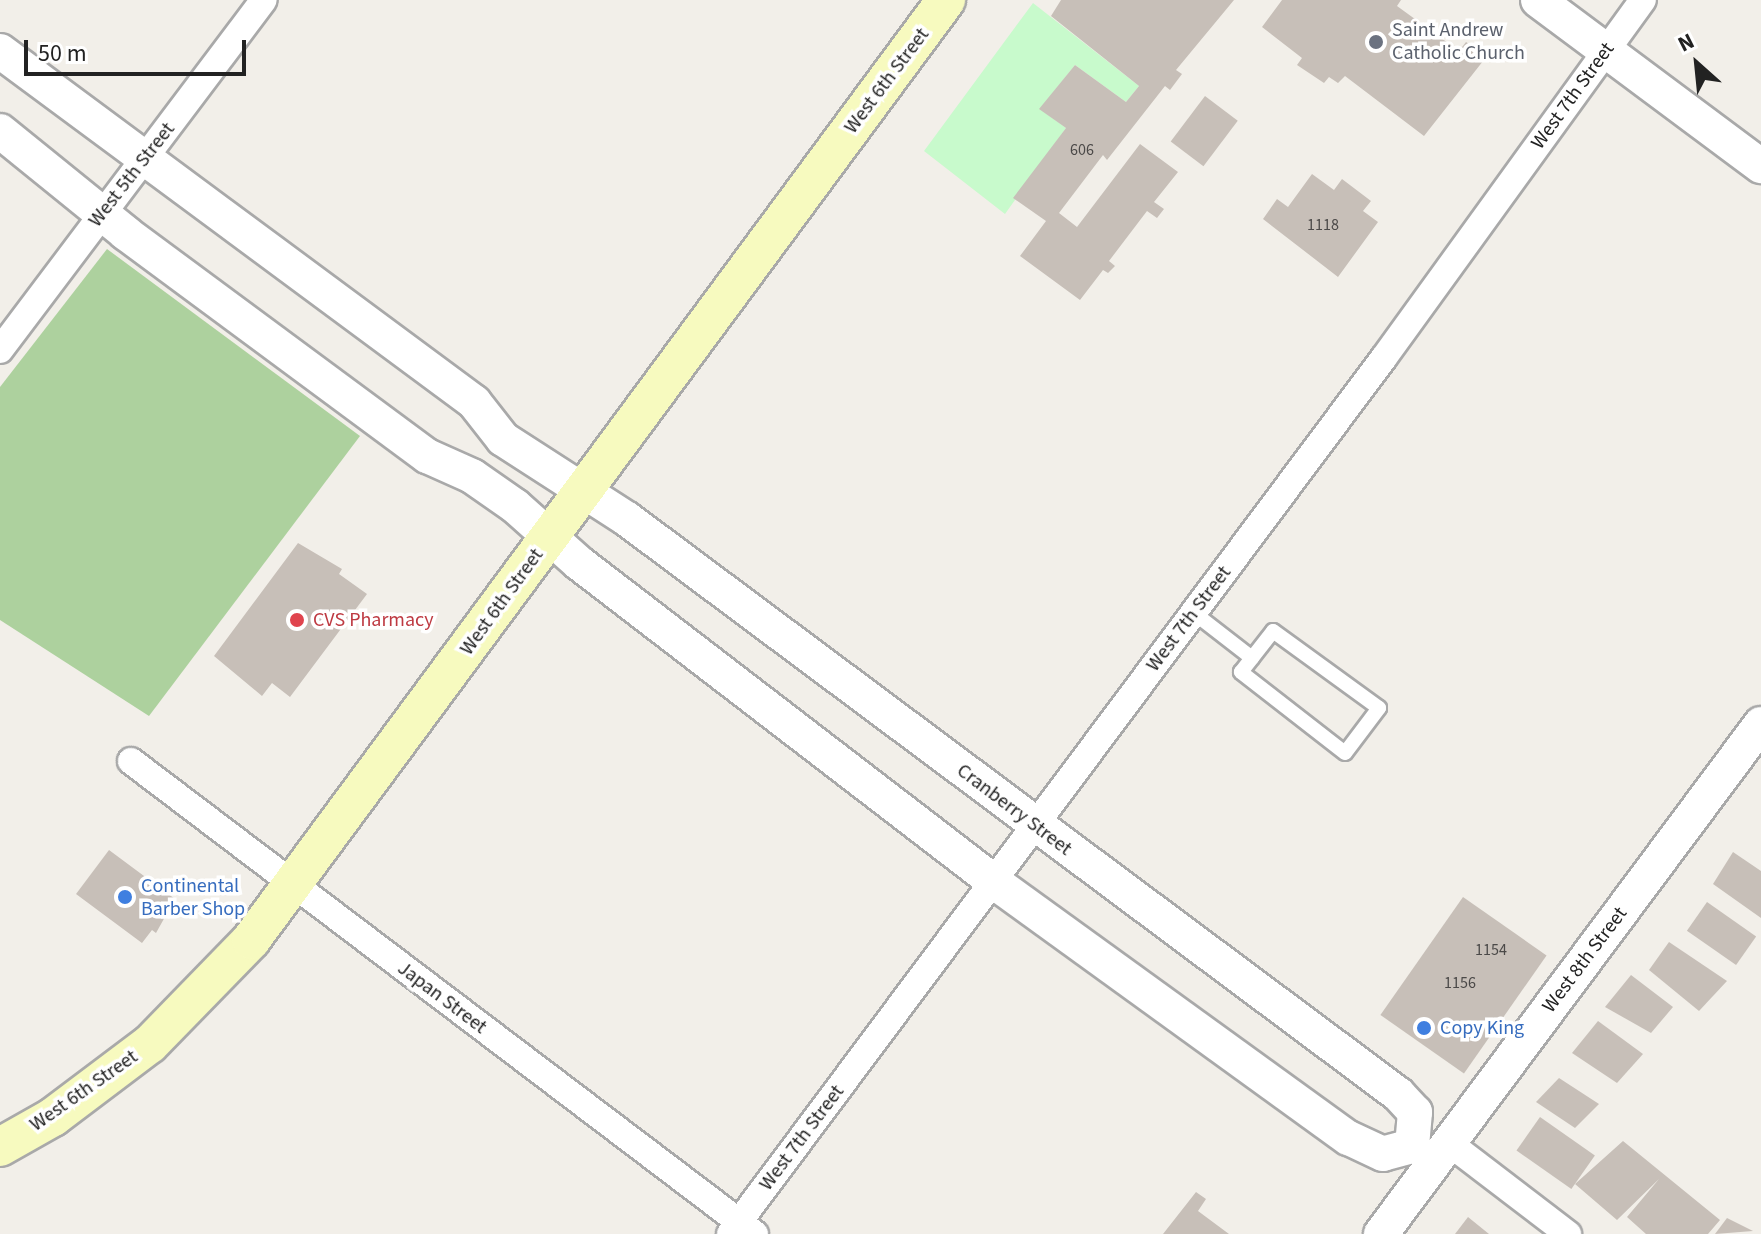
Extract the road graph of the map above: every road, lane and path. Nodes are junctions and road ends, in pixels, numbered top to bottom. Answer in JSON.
{"nodes":[{"id":1,"x":264,"y":0,"type":"edge"},
{"id":2,"x":946,"y":0,"type":"edge"},
{"id":3,"x":1538,"y":0,"type":"edge"},
{"id":4,"x":1643,"y":0,"type":"edge"},
{"id":5,"x":1605,"y":50,"type":"junction"},
{"id":6,"x":0,"y":51,"type":"edge"},
{"id":7,"x":0,"y":131,"type":"edge"},
{"id":8,"x":145,"y":158,"type":"junction"},
{"id":9,"x":1761,"y":166,"type":"edge"},
{"id":10,"x":102,"y":214,"type":"junction"},
{"id":11,"x":0,"y":350,"type":"edge"},
{"id":12,"x":581,"y":492,"type":"junction"},
{"id":13,"x":550,"y":536,"type":"junction"},
{"id":14,"x":1194,"y":613,"type":"junction"},
{"id":15,"x":1252,"y":658,"type":"junction"},
{"id":16,"x":1761,"y":724,"type":"edge"},
{"id":17,"x":131,"y":761,"type":"dead end"},
{"id":18,"x":1035,"y":827,"type":"junction"},
{"id":19,"x":993,"y":881,"type":"junction"},
{"id":20,"x":294,"y":884,"type":"junction"},
{"id":21,"x":0,"y":1147,"type":"edge"},
{"id":22,"x":1431,"y":1151,"type":"junction"},
{"id":23,"x":741,"y":1230,"type":"edge"},
{"id":24,"x":1381,"y":1234,"type":"edge"},
{"id":25,"x":1568,"y":1234,"type":"edge"}],
"edges":[{"from":1,"to":8,"type":"street","name":"West 5th Street"},
{"from":2,"to":12,"type":"main road","name":"West 6th Street"},
{"from":3,"to":5,"type":"street"},
{"from":4,"to":5,"type":"street","name":"West 7th Street"},
{"from":5,"to":9,"type":"street"},
{"from":5,"to":14,"type":"street","name":"West 7th Street"},
{"from":6,"to":8,"type":"street","name":"Cranberry Street"},
{"from":7,"to":10,"type":"street"},
{"from":8,"to":10,"type":"street","name":"West 5th Street"},
{"from":8,"to":12,"type":"street","name":"Cranberry Street"},
{"from":10,"to":11,"type":"street","name":"West 5th Street"},
{"from":10,"to":13,"type":"street"},
{"from":12,"to":13,"type":"main road","name":"West 6th Street"},
{"from":12,"to":18,"type":"street","name":"Cranberry Street"},
{"from":13,"to":19,"type":"street"},
{"from":13,"to":20,"type":"main road","name":"West 6th Street"},
{"from":14,"to":15,"type":"lane"},
{"from":14,"to":18,"type":"street","name":"West 7th Street"},
{"from":15,"to":15,"type":"lane"},
{"from":16,"to":22,"type":"street","name":"West 8th Street"},
{"from":17,"to":20,"type":"street","name":"Japan Street"},
{"from":18,"to":19,"type":"street","name":"West 7th Street"},
{"from":18,"to":22,"type":"street","name":"Cranberry Street"},
{"from":19,"to":22,"type":"street"},
{"from":19,"to":23,"type":"street","name":"West 7th Street"},
{"from":20,"to":21,"type":"main road","name":"West 6th Street"},
{"from":20,"to":23,"type":"street","name":"Japan Street"},
{"from":22,"to":24,"type":"street","name":"West 8th Street"},
{"from":22,"to":25,"type":"street"}]}
